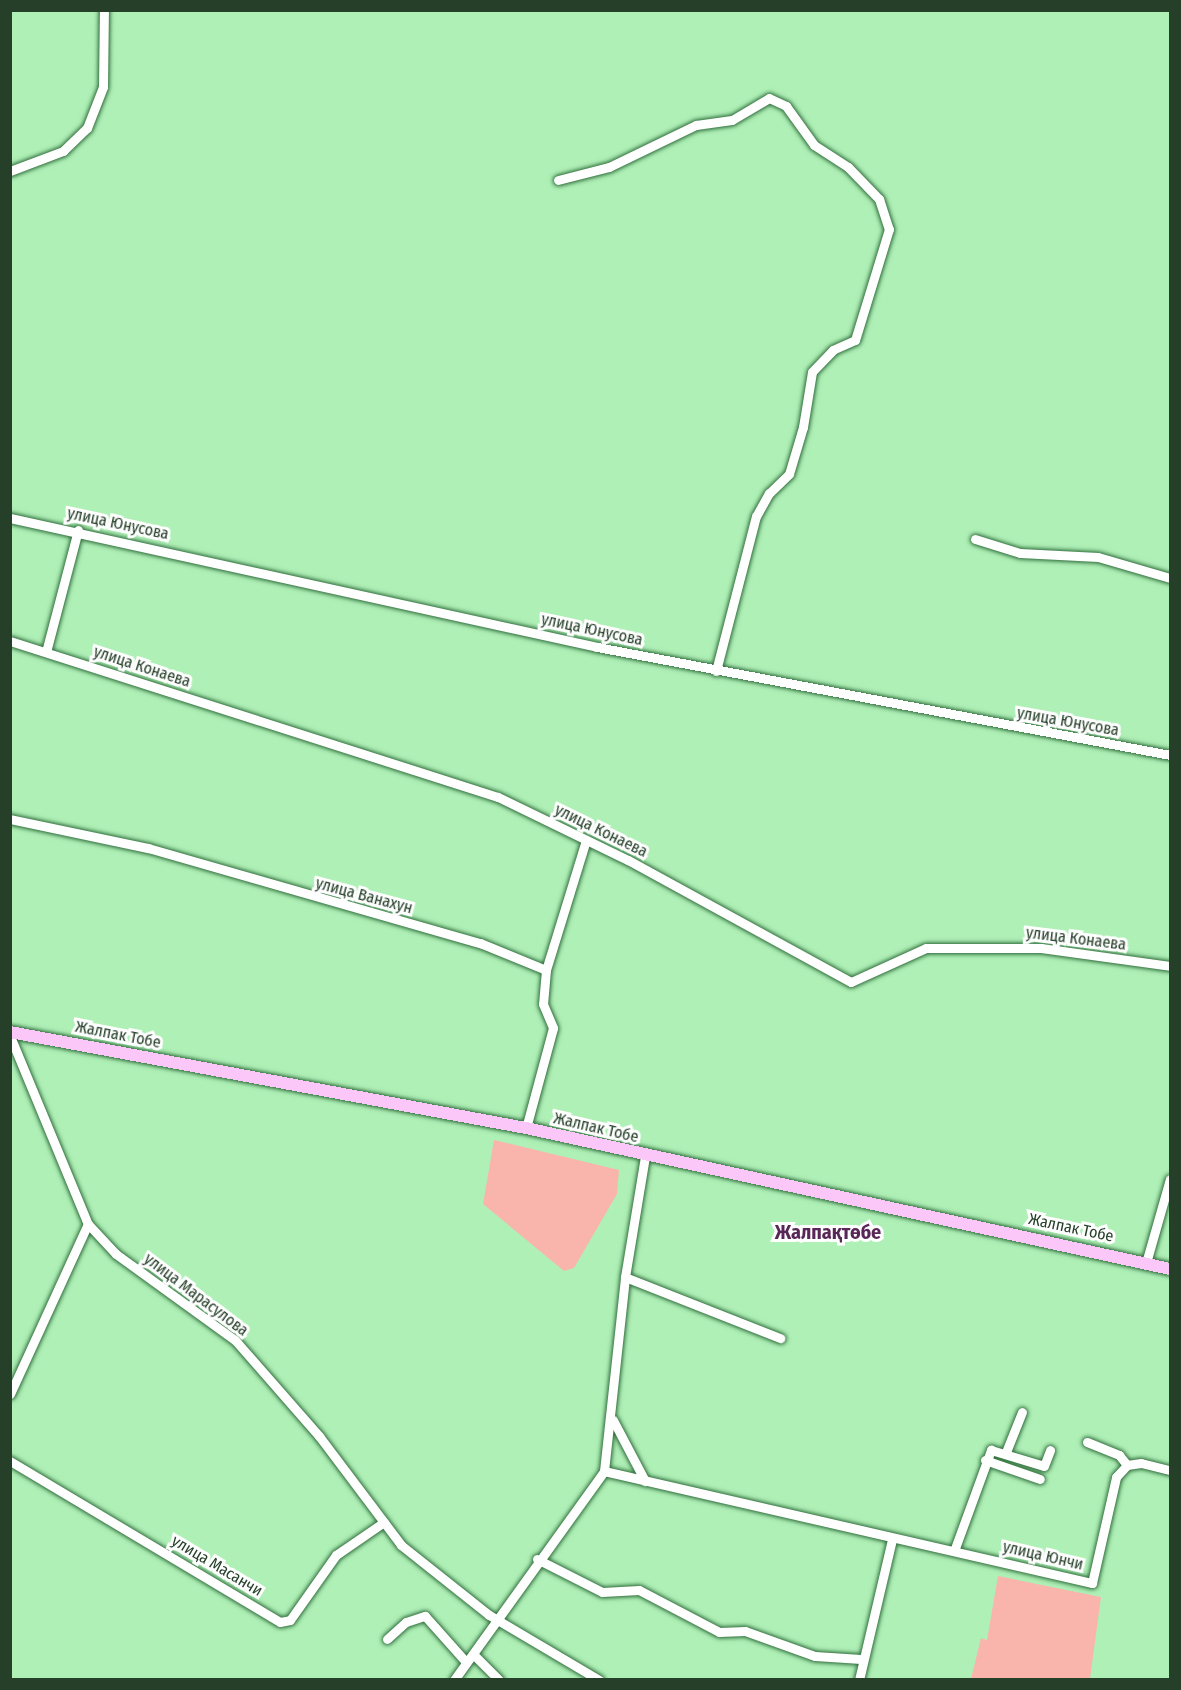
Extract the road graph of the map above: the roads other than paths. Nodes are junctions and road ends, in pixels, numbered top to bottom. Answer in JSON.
{"nodes":[{"id":1,"x":104,"y":10,"type":"edge"},
{"id":2,"x":10,"y":171,"type":"edge"},
{"id":3,"x":558,"y":180,"type":"dead end"},
{"id":4,"x":10,"y":518,"type":"edge"},
{"id":5,"x":78,"y":530,"type":"junction"},
{"id":6,"x":975,"y":539,"type":"dead end"},
{"id":7,"x":1170,"y":578,"type":"edge"},
{"id":8,"x":10,"y":641,"type":"edge"},
{"id":9,"x":46,"y":652,"type":"junction"},
{"id":10,"x":717,"y":670,"type":"junction"},
{"id":11,"x":1170,"y":755,"type":"edge"},
{"id":12,"x":10,"y":819,"type":"edge"},
{"id":13,"x":586,"y":840,"type":"junction"},
{"id":14,"x":1170,"y":966,"type":"edge"},
{"id":15,"x":546,"y":970,"type":"junction"},
{"id":16,"x":10,"y":1034,"type":"edge"},
{"id":17,"x":526,"y":1128,"type":"junction"},
{"id":18,"x":645,"y":1156,"type":"junction"},
{"id":19,"x":1170,"y":1179,"type":"edge"},
{"id":20,"x":88,"y":1224,"type":"junction"},
{"id":21,"x":1146,"y":1263,"type":"junction"},
{"id":22,"x":1170,"y":1269,"type":"edge"},
{"id":23,"x":625,"y":1277,"type":"junction"},
{"id":24,"x":780,"y":1338,"type":"dead end"},
{"id":25,"x":10,"y":1394,"type":"edge"},
{"id":26,"x":1022,"y":1412,"type":"dead end"},
{"id":27,"x":613,"y":1420,"type":"junction"},
{"id":28,"x":1087,"y":1442,"type":"dead end"},
{"id":29,"x":1050,"y":1450,"type":"dead end"},
{"id":30,"x":1006,"y":1452,"type":"junction"},
{"id":31,"x":985,"y":1460,"type":"junction"},
{"id":32,"x":10,"y":1461,"type":"edge"},
{"id":33,"x":1127,"y":1466,"type":"junction"},
{"id":34,"x":1170,"y":1470,"type":"edge"},
{"id":35,"x":604,"y":1471,"type":"junction"},
{"id":36,"x":1040,"y":1479,"type":"dead end"},
{"id":37,"x":645,"y":1481,"type":"junction"},
{"id":38,"x":384,"y":1522,"type":"junction"},
{"id":39,"x":892,"y":1539,"type":"junction"},
{"id":40,"x":954,"y":1551,"type":"junction"},
{"id":41,"x":537,"y":1560,"type":"junction"},
{"id":42,"x":496,"y":1619,"type":"junction"},
{"id":43,"x":387,"y":1639,"type":"dead end"},
{"id":44,"x":473,"y":1654,"type":"junction"},
{"id":45,"x":861,"y":1659,"type":"junction"},
{"id":46,"x":466,"y":1662,"type":"junction"},
{"id":47,"x":862,"y":1678,"type":"edge"},
{"id":48,"x":454,"y":1680,"type":"edge"},
{"id":49,"x":499,"y":1680,"type":"edge"},
{"id":50,"x":599,"y":1680,"type":"edge"}],
"edges":[{"from":1,"to":2,"type":"street"},
{"from":3,"to":10,"type":"street"},
{"from":4,"to":5,"type":"street","name":"улица Юнусова"},
{"from":5,"to":9,"type":"street"},
{"from":5,"to":10,"type":"street","name":"улица Юнусова"},
{"from":6,"to":7,"type":"street"},
{"from":8,"to":9,"type":"street","name":"улица Конаева"},
{"from":9,"to":13,"type":"street","name":"улица Конаева"},
{"from":10,"to":11,"type":"street","name":"улица Юнусова"},
{"from":12,"to":15,"type":"street","name":"улица Ванахун"},
{"from":13,"to":14,"type":"street","name":"улица Конаева"},
{"from":13,"to":15,"type":"street"},
{"from":15,"to":17,"type":"street"},
{"from":16,"to":17,"type":"main road","name":"Жалпак Тобе"},
{"from":16,"to":20,"type":"street","name":"улица Марасулова"},
{"from":17,"to":18,"type":"main road","name":"Жалпак Тобе"},
{"from":18,"to":21,"type":"main road","name":"Жалпак Тобе"},
{"from":18,"to":23,"type":"street"},
{"from":19,"to":21,"type":"street"},
{"from":20,"to":25,"type":"street"},
{"from":20,"to":38,"type":"street","name":"улица Марасулова"},
{"from":21,"to":22,"type":"main road","name":"Жалпак Тобе"},
{"from":23,"to":24,"type":"street"},
{"from":23,"to":27,"type":"street"},
{"from":26,"to":30,"type":"street"},
{"from":27,"to":35,"type":"street"},
{"from":27,"to":37,"type":"street"},
{"from":28,"to":33,"type":"street"},
{"from":29,"to":30,"type":"street"},
{"from":30,"to":31,"type":"street"},
{"from":31,"to":36,"type":"street"},
{"from":31,"to":40,"type":"street"},
{"from":32,"to":38,"type":"street","name":"улица Масанчи"},
{"from":33,"to":34,"type":"street"},
{"from":33,"to":40,"type":"street","name":"улица Юнчи"},
{"from":35,"to":37,"type":"street","name":"улица Юнчи"},
{"from":35,"to":41,"type":"street"},
{"from":37,"to":39,"type":"street","name":"улица Юнчи"},
{"from":38,"to":42,"type":"street","name":"улица Марасулова"},
{"from":39,"to":40,"type":"street","name":"улица Юнчи"},
{"from":39,"to":45,"type":"street"},
{"from":41,"to":42,"type":"street"},
{"from":41,"to":45,"type":"street"},
{"from":42,"to":44,"type":"street"},
{"from":42,"to":50,"type":"street","name":"улица Марасулова"},
{"from":43,"to":46,"type":"street"},
{"from":44,"to":46,"type":"street"},
{"from":44,"to":49,"type":"street"},
{"from":45,"to":47,"type":"street"},
{"from":46,"to":48,"type":"street"}]}
